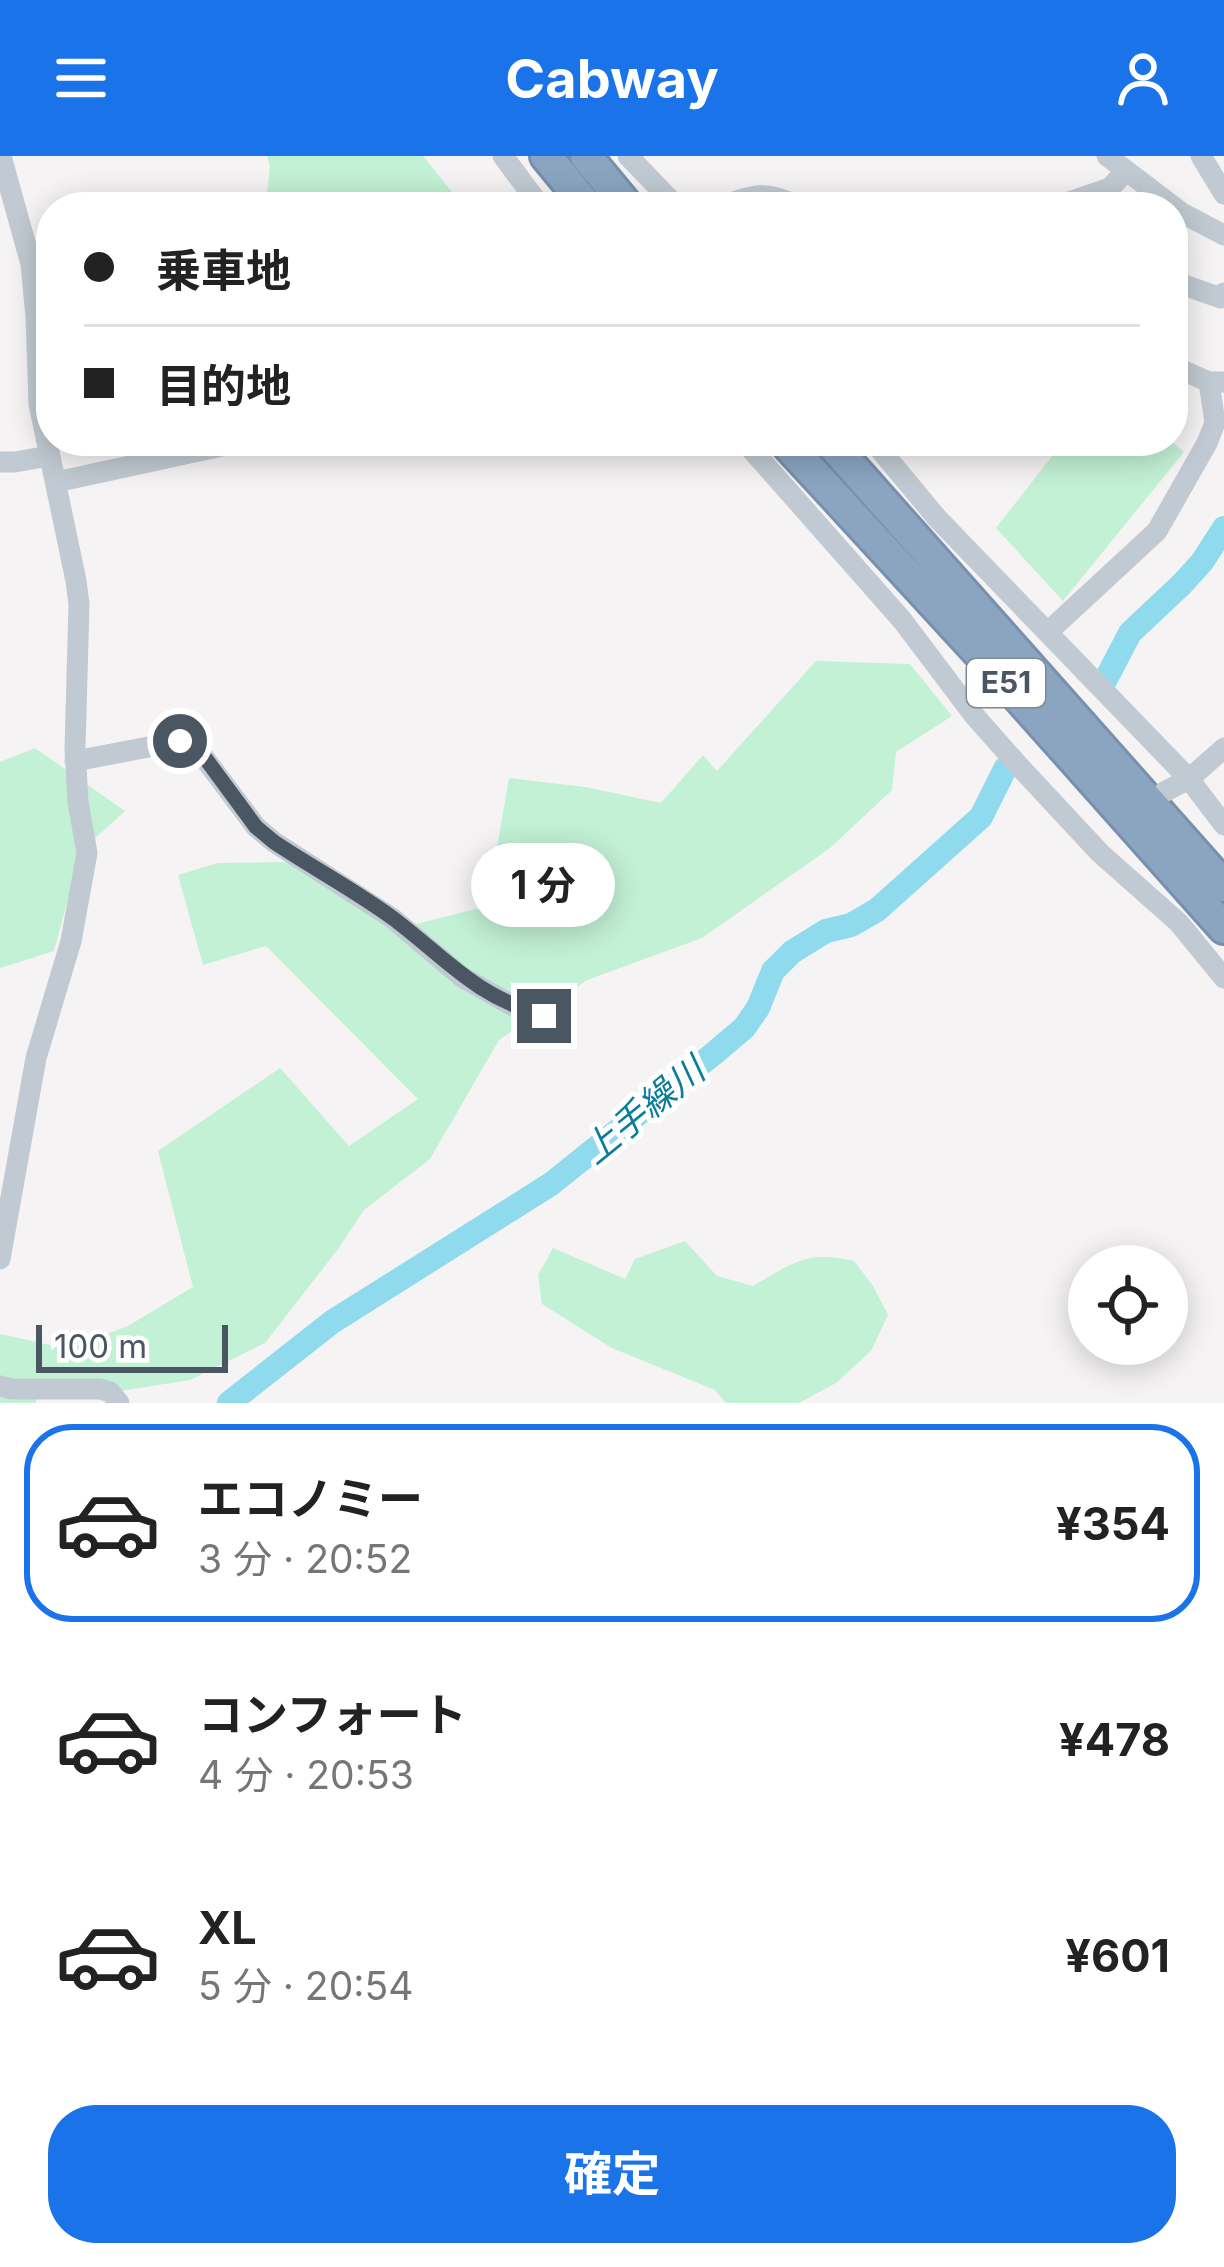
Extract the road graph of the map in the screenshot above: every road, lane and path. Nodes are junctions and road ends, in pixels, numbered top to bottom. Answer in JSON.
{"nodes":[{"id":1,"x":1,"y":156,"type":"edge"},
{"id":2,"x":503,"y":156,"type":"edge"},
{"id":3,"x":546,"y":156,"type":"edge"},
{"id":4,"x":586,"y":156,"type":"edge"},
{"id":5,"x":628,"y":156,"type":"edge"},
{"id":6,"x":1107,"y":156,"type":"edge"},
{"id":7,"x":1201,"y":156,"type":"edge"},
{"id":8,"x":1126,"y":170,"type":"junction"},
{"id":9,"x":530,"y":192,"type":"edge"},
{"id":10,"x":576,"y":192,"type":"edge"},
{"id":11,"x":616,"y":192,"type":"edge"},
{"id":12,"x":662,"y":192,"type":"edge"},
{"id":13,"x":1098,"y":192,"type":"edge"},
{"id":14,"x":1155,"y":192,"type":"edge"},
{"id":15,"x":1224,"y":198,"type":"edge"},
{"id":16,"x":1188,"y":216,"type":"edge"},
{"id":17,"x":0,"y":217,"type":"edge"},
{"id":18,"x":22,"y":232,"type":"junction"},
{"id":19,"x":1218,"y":232,"type":"edge"},
{"id":20,"x":1188,"y":286,"type":"edge"},
{"id":21,"x":1224,"y":293,"type":"edge"},
{"id":22,"x":36,"y":317,"type":"edge"},
{"id":23,"x":1188,"y":371,"type":"edge"},
{"id":24,"x":1217,"y":382,"type":"edge"},
{"id":25,"x":49,"y":456,"type":"joint"},
{"id":26,"x":176,"y":456,"type":"edge"},
{"id":27,"x":757,"y":456,"type":"edge"},
{"id":28,"x":798,"y":456,"type":"edge"},
{"id":29,"x":842,"y":456,"type":"edge"},
{"id":30,"x":885,"y":456,"type":"edge"},
{"id":31,"x":0,"y":462,"type":"edge"},
{"id":32,"x":56,"y":482,"type":"junction"},
{"id":33,"x":1048,"y":632,"type":"junction"},
{"id":34,"x":1224,"y":748,"type":"edge"},
{"id":35,"x":76,"y":761,"type":"junction"},
{"id":36,"x":1189,"y":779,"type":"junction"},
{"id":37,"x":1163,"y":792,"type":"dead end"},
{"id":38,"x":1224,"y":825,"type":"edge"},
{"id":39,"x":1224,"y":886,"type":"edge"},
{"id":40,"x":1224,"y":928,"type":"edge"},
{"id":41,"x":1224,"y":978,"type":"edge"},
{"id":42,"x":544,"y":1016,"type":"dead end"},
{"id":43,"x":0,"y":1259,"type":"edge"},
{"id":44,"x":0,"y":1387,"type":"edge"},
{"id":45,"x":119,"y":1403,"type":"edge"}],
"edges":[{"from":1,"to":18,"type":"street"},
{"from":2,"to":9,"type":"street"},
{"from":3,"to":10,"type":"highway"},
{"from":4,"to":11,"type":"highway"},
{"from":5,"to":12,"type":"street"},
{"from":6,"to":8,"type":"street"},
{"from":7,"to":15,"type":"street"},
{"from":8,"to":13,"type":"street"},
{"from":8,"to":14,"type":"street"},
{"from":15,"to":19,"type":"street"},
{"from":16,"to":19,"type":"street"},
{"from":17,"to":18,"type":"street"},
{"from":18,"to":22,"type":"street"},
{"from":20,"to":21,"type":"street"},
{"from":23,"to":24,"type":"street"},
{"from":24,"to":33,"type":"street"},
{"from":25,"to":31,"type":"street"},
{"from":25,"to":32,"type":"street"},
{"from":26,"to":32,"type":"street"},
{"from":27,"to":41,"type":"street"},
{"from":28,"to":40,"type":"highway","number":"E51"},
{"from":29,"to":39,"type":"highway","number":"E51"},
{"from":30,"to":33,"type":"street"},
{"from":32,"to":35,"type":"street"},
{"from":33,"to":36,"type":"street"},
{"from":34,"to":36,"type":"street"},
{"from":35,"to":42,"type":"street"},
{"from":35,"to":43,"type":"street"},
{"from":36,"to":37,"type":"street"},
{"from":36,"to":38,"type":"street"},
{"from":44,"to":45,"type":"street"}]}
